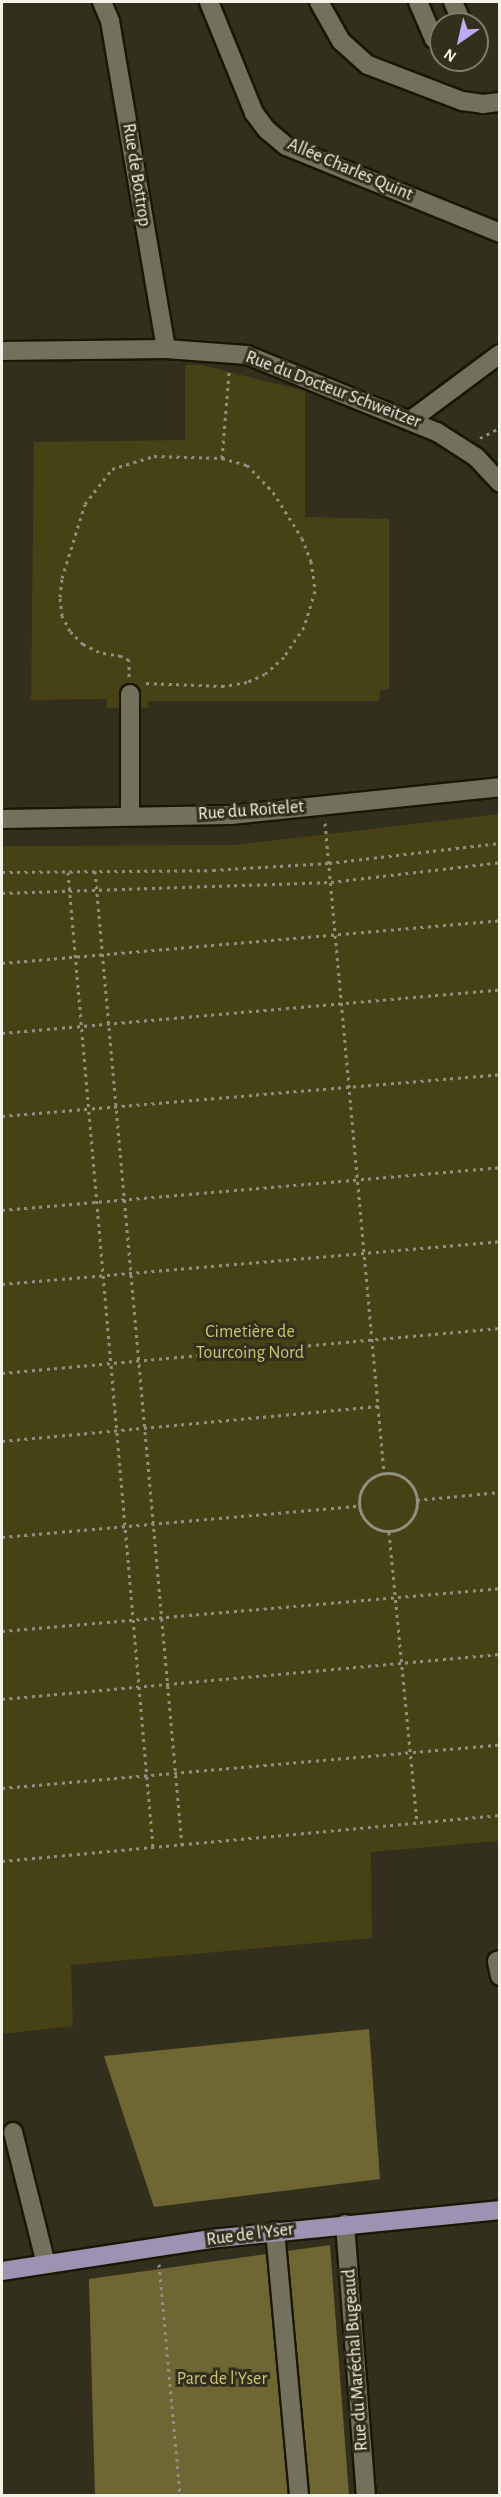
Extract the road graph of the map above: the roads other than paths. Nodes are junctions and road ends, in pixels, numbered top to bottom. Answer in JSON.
{"nodes":[{"id":1,"x":102,"y":2,"type":"edge"},
{"id":2,"x":209,"y":2,"type":"edge"},
{"id":3,"x":319,"y":2,"type":"edge"},
{"id":4,"x":418,"y":2,"type":"edge"},
{"id":5,"x":429,"y":27,"type":"edge"},
{"id":6,"x":500,"y":102,"type":"edge"},
{"id":7,"x":500,"y":233,"type":"edge"},
{"id":8,"x":166,"y":349,"type":"junction"},
{"id":9,"x":2,"y":351,"type":"edge"},
{"id":10,"x":500,"y":354,"type":"edge"},
{"id":11,"x":411,"y":420,"type":"junction"},
{"id":12,"x":500,"y":483,"type":"edge"},
{"id":13,"x":130,"y":688,"type":"road end"},
{"id":14,"x":500,"y":787,"type":"edge"},
{"id":15,"x":130,"y":816,"type":"junction"},
{"id":16,"x":2,"y":819,"type":"edge"},
{"id":17,"x":500,"y":1960,"type":"edge"},
{"id":18,"x":500,"y":1976,"type":"edge"},
{"id":19,"x":13,"y":2132,"type":"dead end"},
{"id":20,"x":500,"y":2210,"type":"edge"},
{"id":21,"x":345,"y":2224,"type":"junction"},
{"id":22,"x":275,"y":2231,"type":"junction"},
{"id":23,"x":46,"y":2264,"type":"junction"},
{"id":24,"x":2,"y":2271,"type":"edge"},
{"id":25,"x":299,"y":2496,"type":"edge"},
{"id":26,"x":366,"y":2496,"type":"edge"}],
"edges":[{"from":1,"to":8,"type":"street","name":"Rue de Bottrop"},
{"from":2,"to":7,"type":"street","name":"Allée Charles Quint"},
{"from":3,"to":6,"type":"street"},
{"from":4,"to":5,"type":"street"},
{"from":8,"to":9,"type":"street","name":"Rue du Docteur Schweitzer"},
{"from":8,"to":11,"type":"street","name":"Rue du Docteur Schweitzer"},
{"from":10,"to":11,"type":"street"},
{"from":11,"to":12,"type":"street","name":"Rue du Docteur Schweitzer"},
{"from":13,"to":15,"type":"street"},
{"from":14,"to":15,"type":"street","name":"Rue du Roitelet"},
{"from":15,"to":16,"type":"street","name":"Rue du Roitelet"},
{"from":17,"to":18,"type":"street"},
{"from":19,"to":23,"type":"street"},
{"from":20,"to":21,"type":"main road","name":"Rue de l'Yser"},
{"from":21,"to":22,"type":"main road","name":"Rue de l'Yser"},
{"from":21,"to":26,"type":"street","name":"Rue du Maréchal Bugeaud"},
{"from":22,"to":23,"type":"main road","name":"Rue de l'Yser"},
{"from":22,"to":25,"type":"street"},
{"from":23,"to":24,"type":"main road","name":"Rue de l'Yser"}]}
